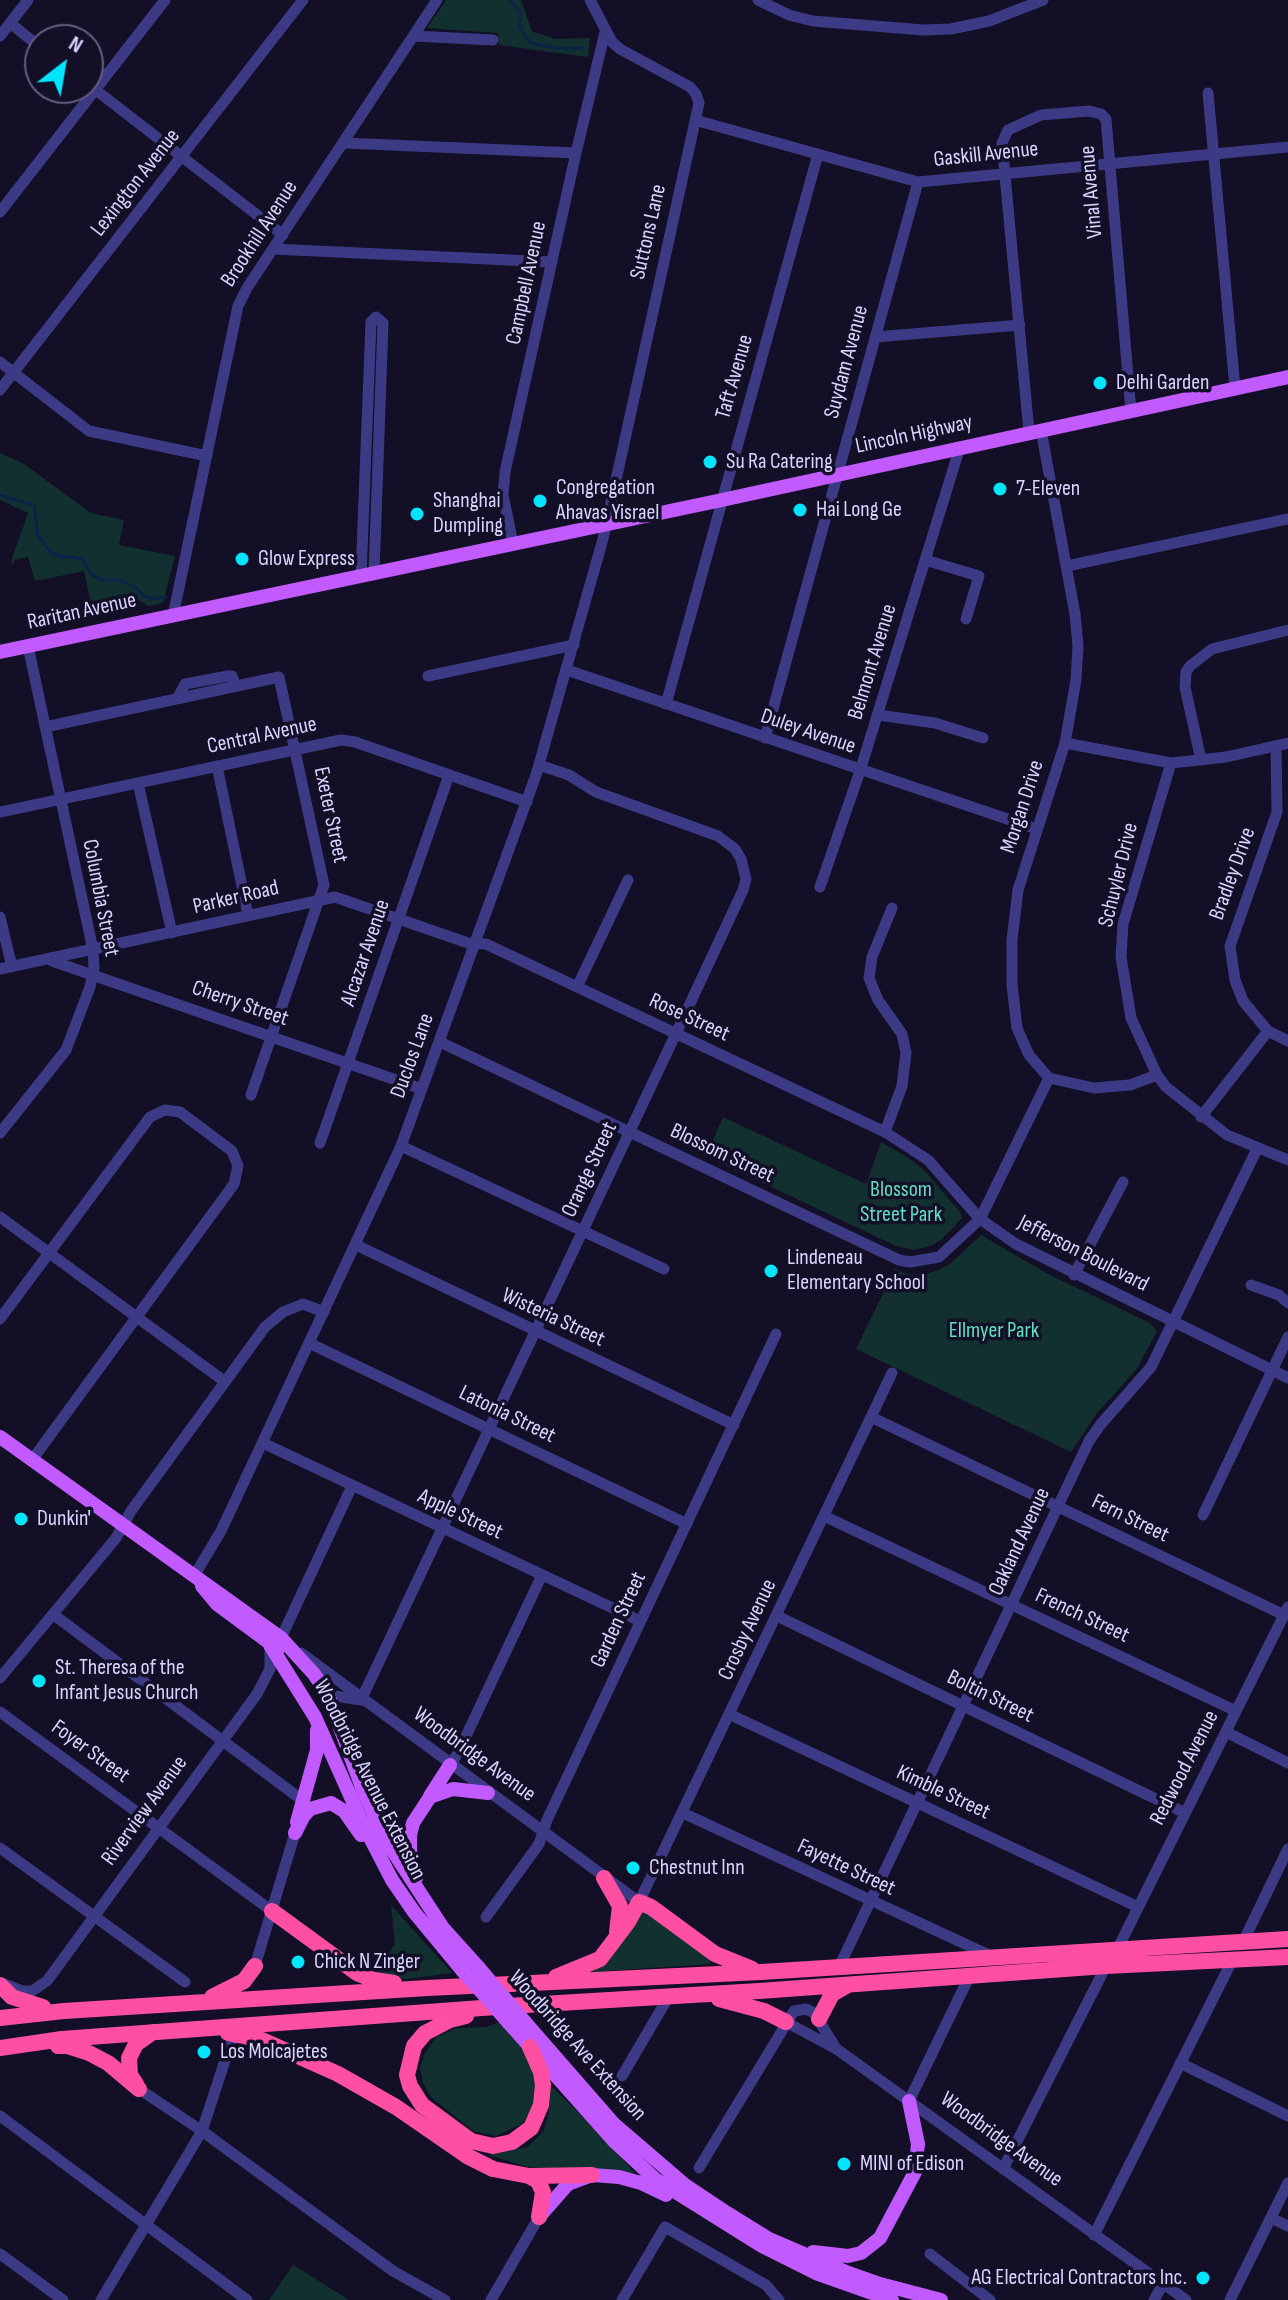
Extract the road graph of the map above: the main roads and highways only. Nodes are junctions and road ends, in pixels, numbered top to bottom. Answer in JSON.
{"nodes":[{"id":1,"x":1288,"y":377,"type":"edge"},
{"id":2,"x":173,"y":616,"type":"joint"},
{"id":3,"x":0,"y":652,"type":"edge"},
{"id":4,"x":0,"y":1437,"type":"edge"},
{"id":5,"x":276,"y":1641,"type":"junction"},
{"id":6,"x":315,"y":1717,"type":"junction"},
{"id":7,"x":450,"y":1765,"type":"road end"},
{"id":8,"x":488,"y":1793,"type":"road end"},
{"id":9,"x":430,"y":1797,"type":"junction"},
{"id":10,"x":604,"y":1878,"type":"road end"},
{"id":11,"x":392,"y":1880,"type":"junction"},
{"id":12,"x":424,"y":1901,"type":"junction"},
{"id":13,"x":272,"y":1911,"type":"road end"},
{"id":14,"x":616,"y":1937,"type":"junction"},
{"id":15,"x":1288,"y":1939,"type":"edge"},
{"id":16,"x":1288,"y":1957,"type":"edge"},
{"id":17,"x":255,"y":1966,"type":"road end"},
{"id":18,"x":479,"y":1968,"type":"joint"},
{"id":19,"x":462,"y":1970,"type":"joint"},
{"id":20,"x":761,"y":1972,"type":"junction"},
{"id":21,"x":0,"y":1983,"type":"edge"},
{"id":22,"x":538,"y":1984,"type":"junction"},
{"id":23,"x":848,"y":1984,"type":"junction"},
{"id":24,"x":427,"y":1988,"type":"junction"},
{"id":25,"x":697,"y":1994,"type":"junction"},
{"id":26,"x":183,"y":2004,"type":"junction"},
{"id":27,"x":64,"y":2011,"type":"junction"},
{"id":28,"x":509,"y":2015,"type":"junction"},
{"id":29,"x":0,"y":2018,"type":"edge"},
{"id":30,"x":819,"y":2019,"type":"road end"},
{"id":31,"x":786,"y":2022,"type":"road end"},
{"id":32,"x":178,"y":2029,"type":"junction"},
{"id":33,"x":153,"y":2032,"type":"junction"},
{"id":34,"x":7,"y":2046,"type":"edge"},
{"id":35,"x":530,"y":2047,"type":"junction"},
{"id":36,"x":909,"y":2101,"type":"road end"},
{"id":37,"x":592,"y":2175,"type":"junction"},
{"id":38,"x":529,"y":2176,"type":"junction"},
{"id":39,"x":539,"y":2217,"type":"joint"},
{"id":40,"x":721,"y":2222,"type":"junction"},
{"id":41,"x":769,"y":2239,"type":"junction"},
{"id":42,"x":892,"y":2300,"type":"edge"},
{"id":43,"x":941,"y":2300,"type":"edge"}],
"edges":[{"from":1,"to":2,"type":"main road","name":"Lincoln Highway"},
{"from":2,"to":3,"type":"main road","name":"Raritan Avenue"},
{"from":4,"to":5,"type":"main road","name":"Woodbridge Avenue"},
{"from":5,"to":6,"type":"main road","name":"Woodbridge Avenue Extension"},
{"from":5,"to":12,"type":"main road","name":"Woodbridge Avenue Extension"},
{"from":6,"to":11,"type":"main road","name":"Woodbridge Avenue Extension"},
{"from":6,"to":11,"type":"main road"},
{"from":7,"to":9,"type":"main road"},
{"from":8,"to":9,"type":"main road"},
{"from":9,"to":12,"type":"main road"},
{"from":10,"to":14,"type":"highway"},
{"from":11,"to":19,"type":"main road","name":"Woodbridge Avenue Extension"},
{"from":12,"to":18,"type":"main road","name":"Woodbridge Avenue Extension"},
{"from":13,"to":24,"type":"highway"},
{"from":14,"to":20,"type":"highway"},
{"from":14,"to":22,"type":"highway"},
{"from":15,"to":20,"type":"highway"},
{"from":16,"to":23,"type":"highway"},
{"from":17,"to":26,"type":"highway"},
{"from":18,"to":41,"type":"main road","name":"Woodbridge Ave Extension","bridge":true},
{"from":19,"to":28,"type":"main road","name":"Woodbridge Ave Extension","bridge":true},
{"from":20,"to":22,"type":"highway"},
{"from":21,"to":27,"type":"highway"},
{"from":22,"to":24,"type":"highway"},
{"from":23,"to":25,"type":"highway"},
{"from":23,"to":30,"type":"highway"},
{"from":24,"to":26,"type":"highway"},
{"from":25,"to":28,"type":"highway"},
{"from":25,"to":31,"type":"highway"},
{"from":26,"to":27,"type":"highway"},
{"from":27,"to":29,"type":"highway"},
{"from":28,"to":32,"type":"highway"},
{"from":28,"to":35,"type":"main road","name":"Woodbridge Ave Extension"},
{"from":28,"to":35,"type":"highway"},
{"from":32,"to":33,"type":"highway"},
{"from":32,"to":38,"type":"highway"},
{"from":33,"to":34,"type":"highway"},
{"from":33,"to":34,"type":"highway"},
{"from":35,"to":40,"type":"main road","name":"Woodbridge Ave Extension"},
{"from":36,"to":41,"type":"main road"},
{"from":37,"to":38,"type":"highway"},
{"from":37,"to":39,"type":"main road"},
{"from":37,"to":40,"type":"main road"},
{"from":38,"to":39,"type":"highway"},
{"from":40,"to":42,"type":"main road","name":"Woodbridge Ave Extension"},
{"from":41,"to":43,"type":"main road","name":"Woodbridge Ave Extension"}]}
